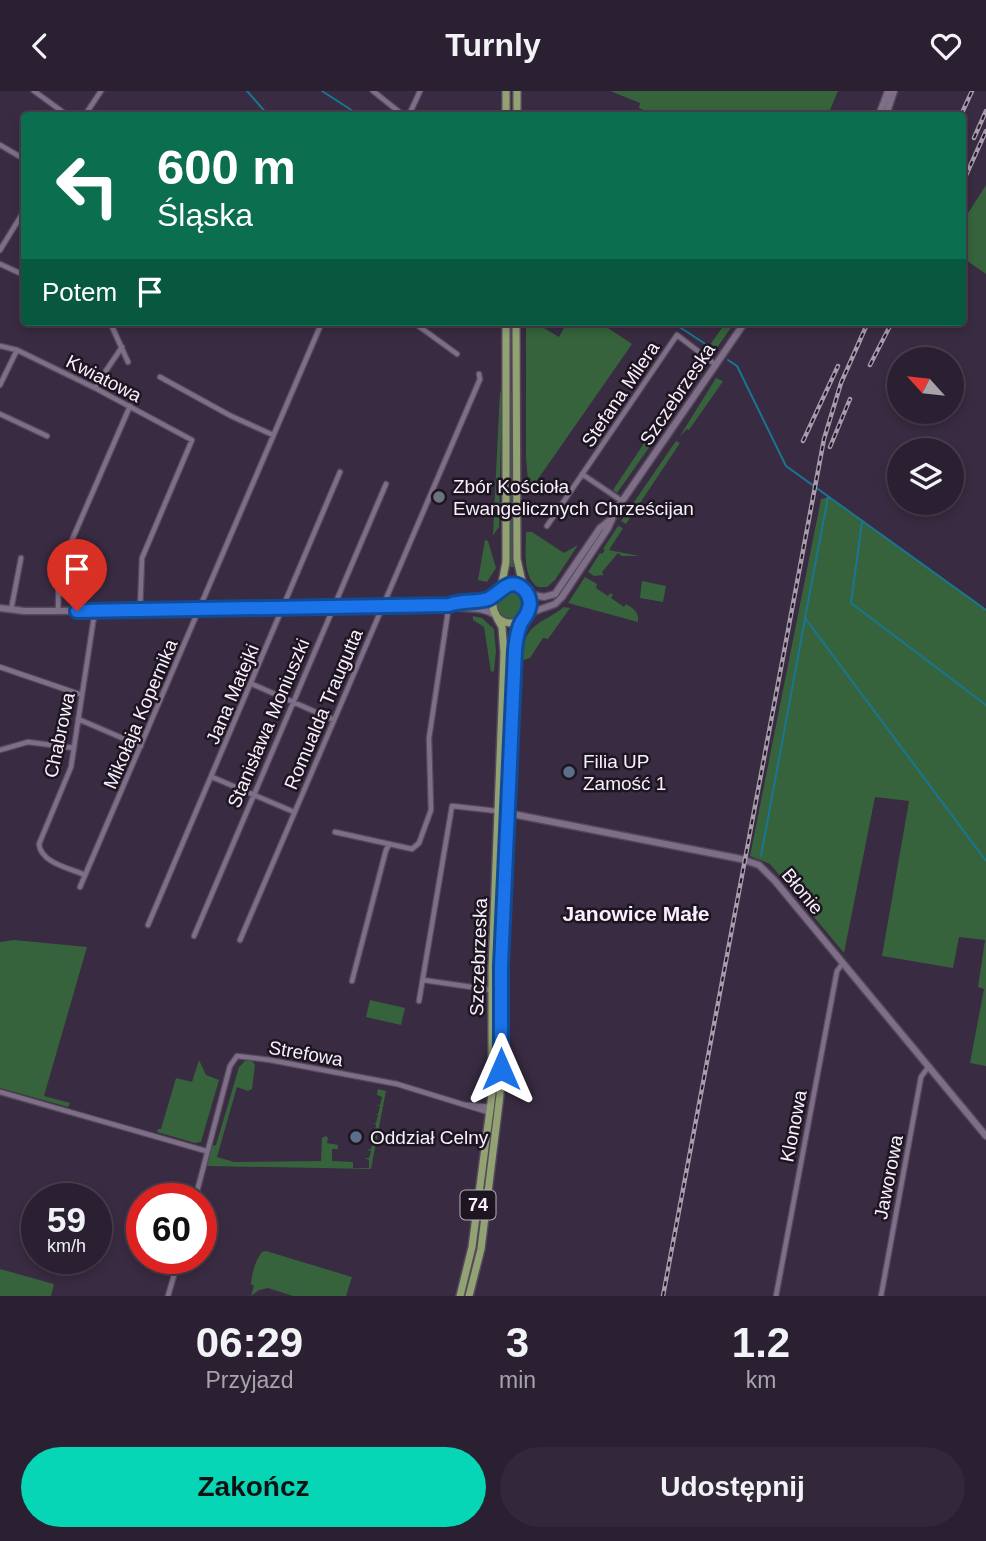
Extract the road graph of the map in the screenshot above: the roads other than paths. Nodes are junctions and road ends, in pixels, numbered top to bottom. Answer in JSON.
{"nodes":[{"id":1,"x":34,"y":91,"type":"edge"},
{"id":2,"x":101,"y":91,"type":"edge"},
{"id":3,"x":373,"y":91,"type":"edge"},
{"id":4,"x":419,"y":91,"type":"edge"},
{"id":5,"x":506,"y":91,"type":"edge"},
{"id":6,"x":517,"y":91,"type":"edge"},
{"id":7,"x":888,"y":91,"type":"edge"},
{"id":8,"x":894,"y":91,"type":"edge"},
{"id":9,"x":63,"y":112,"type":"edge"},
{"id":10,"x":87,"y":112,"type":"edge"},
{"id":11,"x":399,"y":112,"type":"edge"},
{"id":12,"x":410,"y":112,"type":"edge"},
{"id":13,"x":506,"y":112,"type":"edge"},
{"id":14,"x":517,"y":112,"type":"edge"},
{"id":15,"x":879,"y":112,"type":"edge"},
{"id":16,"x":887,"y":112,"type":"edge"},
{"id":17,"x":0,"y":145,"type":"edge"},
{"id":18,"x":21,"y":157,"type":"edge"},
{"id":19,"x":21,"y":216,"type":"edge"},
{"id":20,"x":0,"y":250,"type":"edge"},
{"id":21,"x":0,"y":264,"type":"edge"},
{"id":22,"x":21,"y":274,"type":"edge"},
{"id":23,"x":112,"y":326,"type":"edge"},
{"id":24,"x":319,"y":326,"type":"edge"},
{"id":25,"x":419,"y":326,"type":"edge"},
{"id":26,"x":506,"y":326,"type":"edge"},
{"id":27,"x":516,"y":326,"type":"edge"},
{"id":28,"x":742,"y":326,"type":"edge"},
{"id":29,"x":0,"y":346,"type":"edge"},
{"id":30,"x":122,"y":347,"type":"junction"},
{"id":31,"x":17,"y":350,"type":"junction"},
{"id":32,"x":457,"y":353,"type":"dead end"},
{"id":33,"x":128,"y":362,"type":"dead end"},
{"id":34,"x":716,"y":365,"type":"junction"},
{"id":35,"x":479,"y":374,"type":"dead end"},
{"id":36,"x":160,"y":377,"type":"dead end"},
{"id":37,"x":0,"y":385,"type":"edge"},
{"id":38,"x":95,"y":388,"type":"junction"},
{"id":39,"x":130,"y":406,"type":"junction"},
{"id":40,"x":0,"y":414,"type":"edge"},
{"id":41,"x":22,"y":424,"type":"junction"},
{"id":42,"x":19,"y":431,"type":"dead end"},
{"id":43,"x":273,"y":435,"type":"junction"},
{"id":44,"x":47,"y":436,"type":"dead end"},
{"id":45,"x":340,"y":472,"type":"dead end"},
{"id":46,"x":582,"y":474,"type":"junction"},
{"id":47,"x":386,"y":484,"type":"dead end"},
{"id":48,"x":622,"y":501,"type":"junction"},
{"id":49,"x":611,"y":519,"type":"junction"},
{"id":50,"x":547,"y":526,"type":"dead end"},
{"id":51,"x":21,"y":558,"type":"dead end"},
{"id":52,"x":497,"y":592,"type":"junction"},
{"id":53,"x":525,"y":592,"type":"junction"},
{"id":54,"x":449,"y":605,"type":"junction"},
{"id":55,"x":382,"y":606,"type":"junction"},
{"id":56,"x":333,"y":607,"type":"junction"},
{"id":57,"x":284,"y":608,"type":"junction"},
{"id":58,"x":199,"y":609,"type":"junction"},
{"id":59,"x":11,"y":610,"type":"junction"},
{"id":60,"x":95,"y":610,"type":"junction"},
{"id":61,"x":141,"y":610,"type":"junction"},
{"id":62,"x":1,"y":611,"type":"edge"},
{"id":63,"x":58,"y":611,"type":"junction"},
{"id":64,"x":526,"y":615,"type":"junction"},
{"id":65,"x":497,"y":617,"type":"junction"},
{"id":66,"x":0,"y":667,"type":"edge"},
{"id":67,"x":252,"y":684,"type":"junction"},
{"id":68,"x":82,"y":695,"type":"junction"},
{"id":69,"x":293,"y":702,"type":"junction"},
{"id":70,"x":78,"y":719,"type":"junction"},
{"id":71,"x":334,"y":720,"type":"junction"},
{"id":72,"x":141,"y":746,"type":"junction"},
{"id":73,"x":74,"y":748,"type":"junction"},
{"id":74,"x":0,"y":750,"type":"edge"},
{"id":75,"x":212,"y":777,"type":"junction"},
{"id":76,"x":253,"y":795,"type":"junction"},
{"id":77,"x":497,"y":811,"type":"junction"},
{"id":78,"x":294,"y":812,"type":"junction"},
{"id":79,"x":507,"y":814,"type":"junction"},
{"id":80,"x":335,"y":832,"type":"dead end"},
{"id":81,"x":389,"y":845,"type":"junction"},
{"id":82,"x":85,"y":875,"type":"junction"},
{"id":83,"x":80,"y":887,"type":"dead end"},
{"id":84,"x":148,"y":925,"type":"dead end"},
{"id":85,"x":194,"y":936,"type":"dead end"},
{"id":86,"x":240,"y":940,"type":"dead end"},
{"id":87,"x":843,"y":963,"type":"junction"},
{"id":88,"x":352,"y":981,"type":"dead end"},
{"id":89,"x":423,"y":981,"type":"junction"},
{"id":90,"x":492,"y":990,"type":"junction"},
{"id":91,"x":419,"y":1001,"type":"dead end"},
{"id":92,"x":929,"y":1066,"type":"junction"},
{"id":93,"x":0,"y":1092,"type":"edge"},
{"id":94,"x":493,"y":1110,"type":"junction"},
{"id":95,"x":986,"y":1136,"type":"edge"},
{"id":96,"x":206,"y":1151,"type":"junction"},
{"id":97,"x":199,"y":1183,"type":"edge"},
{"id":98,"x":174,"y":1274,"type":"edge"},
{"id":99,"x":168,"y":1296,"type":"edge"},
{"id":100,"x":460,"y":1296,"type":"edge"},
{"id":101,"x":469,"y":1296,"type":"edge"},
{"id":102,"x":776,"y":1296,"type":"edge"},
{"id":103,"x":880,"y":1296,"type":"edge"}],
"edges":[{"from":1,"to":9,"type":"street"},
{"from":2,"to":10,"type":"street"},
{"from":3,"to":11,"type":"street"},
{"from":4,"to":12,"type":"street"},
{"from":5,"to":13,"type":"main road"},
{"from":6,"to":14,"type":"main road"},
{"from":7,"to":15,"type":"street"},
{"from":8,"to":16,"type":"street"},
{"from":17,"to":18,"type":"street"},
{"from":19,"to":20,"type":"street"},
{"from":21,"to":22,"type":"street"},
{"from":23,"to":30,"type":"street"},
{"from":24,"to":43,"type":"street","name":"Mikołaja Kopernika"},
{"from":25,"to":32,"type":"street"},
{"from":26,"to":52,"type":"main road","number":"74"},
{"from":27,"to":53,"type":"main road","number":"74"},
{"from":28,"to":34,"type":"street","name":"Szczebrzeska"},
{"from":29,"to":31,"type":"street","name":"Kwiatowa"},
{"from":30,"to":33,"type":"street"},
{"from":30,"to":38,"type":"street"},
{"from":31,"to":37,"type":"street"},
{"from":31,"to":38,"type":"street","name":"Kwiatowa"},
{"from":34,"to":46,"type":"street","name":"Stefana Milera"},
{"from":34,"to":48,"type":"street","name":"Szczebrzeska"},
{"from":35,"to":55,"type":"street","name":"Romualda Traugutta"},
{"from":36,"to":43,"type":"street"},
{"from":38,"to":39,"type":"street","name":"Kwiatowa"},
{"from":39,"to":61,"type":"street","name":"Kwiatowa"},
{"from":39,"to":63,"type":"street"},
{"from":40,"to":41,"type":"street"},
{"from":41,"to":42,"type":"street"},
{"from":41,"to":44,"type":"street"},
{"from":43,"to":58,"type":"street","name":"Mikołaja Kopernika"},
{"from":45,"to":57,"type":"street","name":"Jana Matejki"},
{"from":46,"to":48,"type":"street","name":"Stefana Milera"},
{"from":46,"to":50,"type":"street","name":"Stefana Milera"},
{"from":47,"to":56,"type":"street","name":"Stanisława Moniuszki"},
{"from":48,"to":49,"type":"street","name":"Szczebrzeska"},
{"from":49,"to":53,"type":"street","name":"Szczebrzeska"},
{"from":49,"to":64,"type":"street","name":"Szczebrzeska"},
{"from":51,"to":59,"type":"street"},
{"from":52,"to":53,"type":"main road"},
{"from":52,"to":54,"type":"street"},
{"from":52,"to":65,"type":"main road","number":"74"},
{"from":53,"to":64,"type":"main road","number":"74"},
{"from":54,"to":55,"type":"street"},
{"from":54,"to":65,"type":"street"},
{"from":54,"to":81,"type":"street"},
{"from":55,"to":56,"type":"street"},
{"from":55,"to":71,"type":"street","name":"Romualda Traugutta"},
{"from":56,"to":57,"type":"street"},
{"from":56,"to":69,"type":"street","name":"Stanisława Moniuszki"},
{"from":57,"to":58,"type":"street"},
{"from":57,"to":67,"type":"street","name":"Jana Matejki"},
{"from":58,"to":61,"type":"street"},
{"from":58,"to":72,"type":"street","name":"Mikołaja Kopernika"},
{"from":59,"to":62,"type":"street"},
{"from":59,"to":63,"type":"street"},
{"from":60,"to":61,"type":"street"},
{"from":60,"to":63,"type":"street"},
{"from":60,"to":68,"type":"street","name":"Chabrowa"},
{"from":64,"to":65,"type":"main road"},
{"from":64,"to":79,"type":"main road","name":"Szczebrzeska","number":"74"},
{"from":65,"to":77,"type":"main road","name":"Szczebrzeska","number":"74"},
{"from":66,"to":68,"type":"street"},
{"from":67,"to":69,"type":"street"},
{"from":67,"to":75,"type":"street","name":"Jana Matejki"},
{"from":68,"to":70,"type":"street","name":"Chabrowa"},
{"from":69,"to":71,"type":"street"},
{"from":69,"to":76,"type":"street","name":"Stanisława Moniuszki"},
{"from":70,"to":72,"type":"street"},
{"from":70,"to":73,"type":"street","name":"Chabrowa"},
{"from":71,"to":78,"type":"street","name":"Romualda Traugutta"},
{"from":72,"to":82,"type":"street","name":"Mikołaja Kopernika"},
{"from":73,"to":74,"type":"street"},
{"from":73,"to":82,"type":"street","name":"Chabrowa"},
{"from":75,"to":76,"type":"street"},
{"from":75,"to":84,"type":"street","name":"Jana Matejki"},
{"from":76,"to":78,"type":"street"},
{"from":76,"to":85,"type":"street","name":"Stanisława Moniuszki"},
{"from":77,"to":79,"type":"street","name":"Błonie"},
{"from":77,"to":89,"type":"street"},
{"from":77,"to":90,"type":"main road","name":"Szczebrzeska","number":"74"},
{"from":78,"to":86,"type":"street","name":"Romualda Traugutta"},
{"from":79,"to":87,"type":"street","name":"Błonie"},
{"from":79,"to":94,"type":"main road","name":"Szczebrzeska","number":"74"},
{"from":80,"to":81,"type":"street"},
{"from":81,"to":88,"type":"street"},
{"from":82,"to":83,"type":"street","name":"Mikołaja Kopernika"},
{"from":87,"to":92,"type":"street","name":"Błonie"},
{"from":87,"to":102,"type":"street","name":"Klonowa"},
{"from":89,"to":90,"type":"street"},
{"from":89,"to":91,"type":"street"},
{"from":90,"to":94,"type":"main road","name":"Szczebrzeska","number":"74"},
{"from":92,"to":95,"type":"street","name":"Błonie"},
{"from":92,"to":103,"type":"street","name":"Jaworowa"},
{"from":93,"to":96,"type":"street"},
{"from":94,"to":96,"type":"street","name":"Strefowa"},
{"from":94,"to":100,"type":"main road","name":"Szczebrzeska","number":"74"},
{"from":94,"to":101,"type":"main road","name":"Szczebrzeska","number":"74"},
{"from":96,"to":97,"type":"street","name":"Strefowa"},
{"from":98,"to":99,"type":"street"}]}
